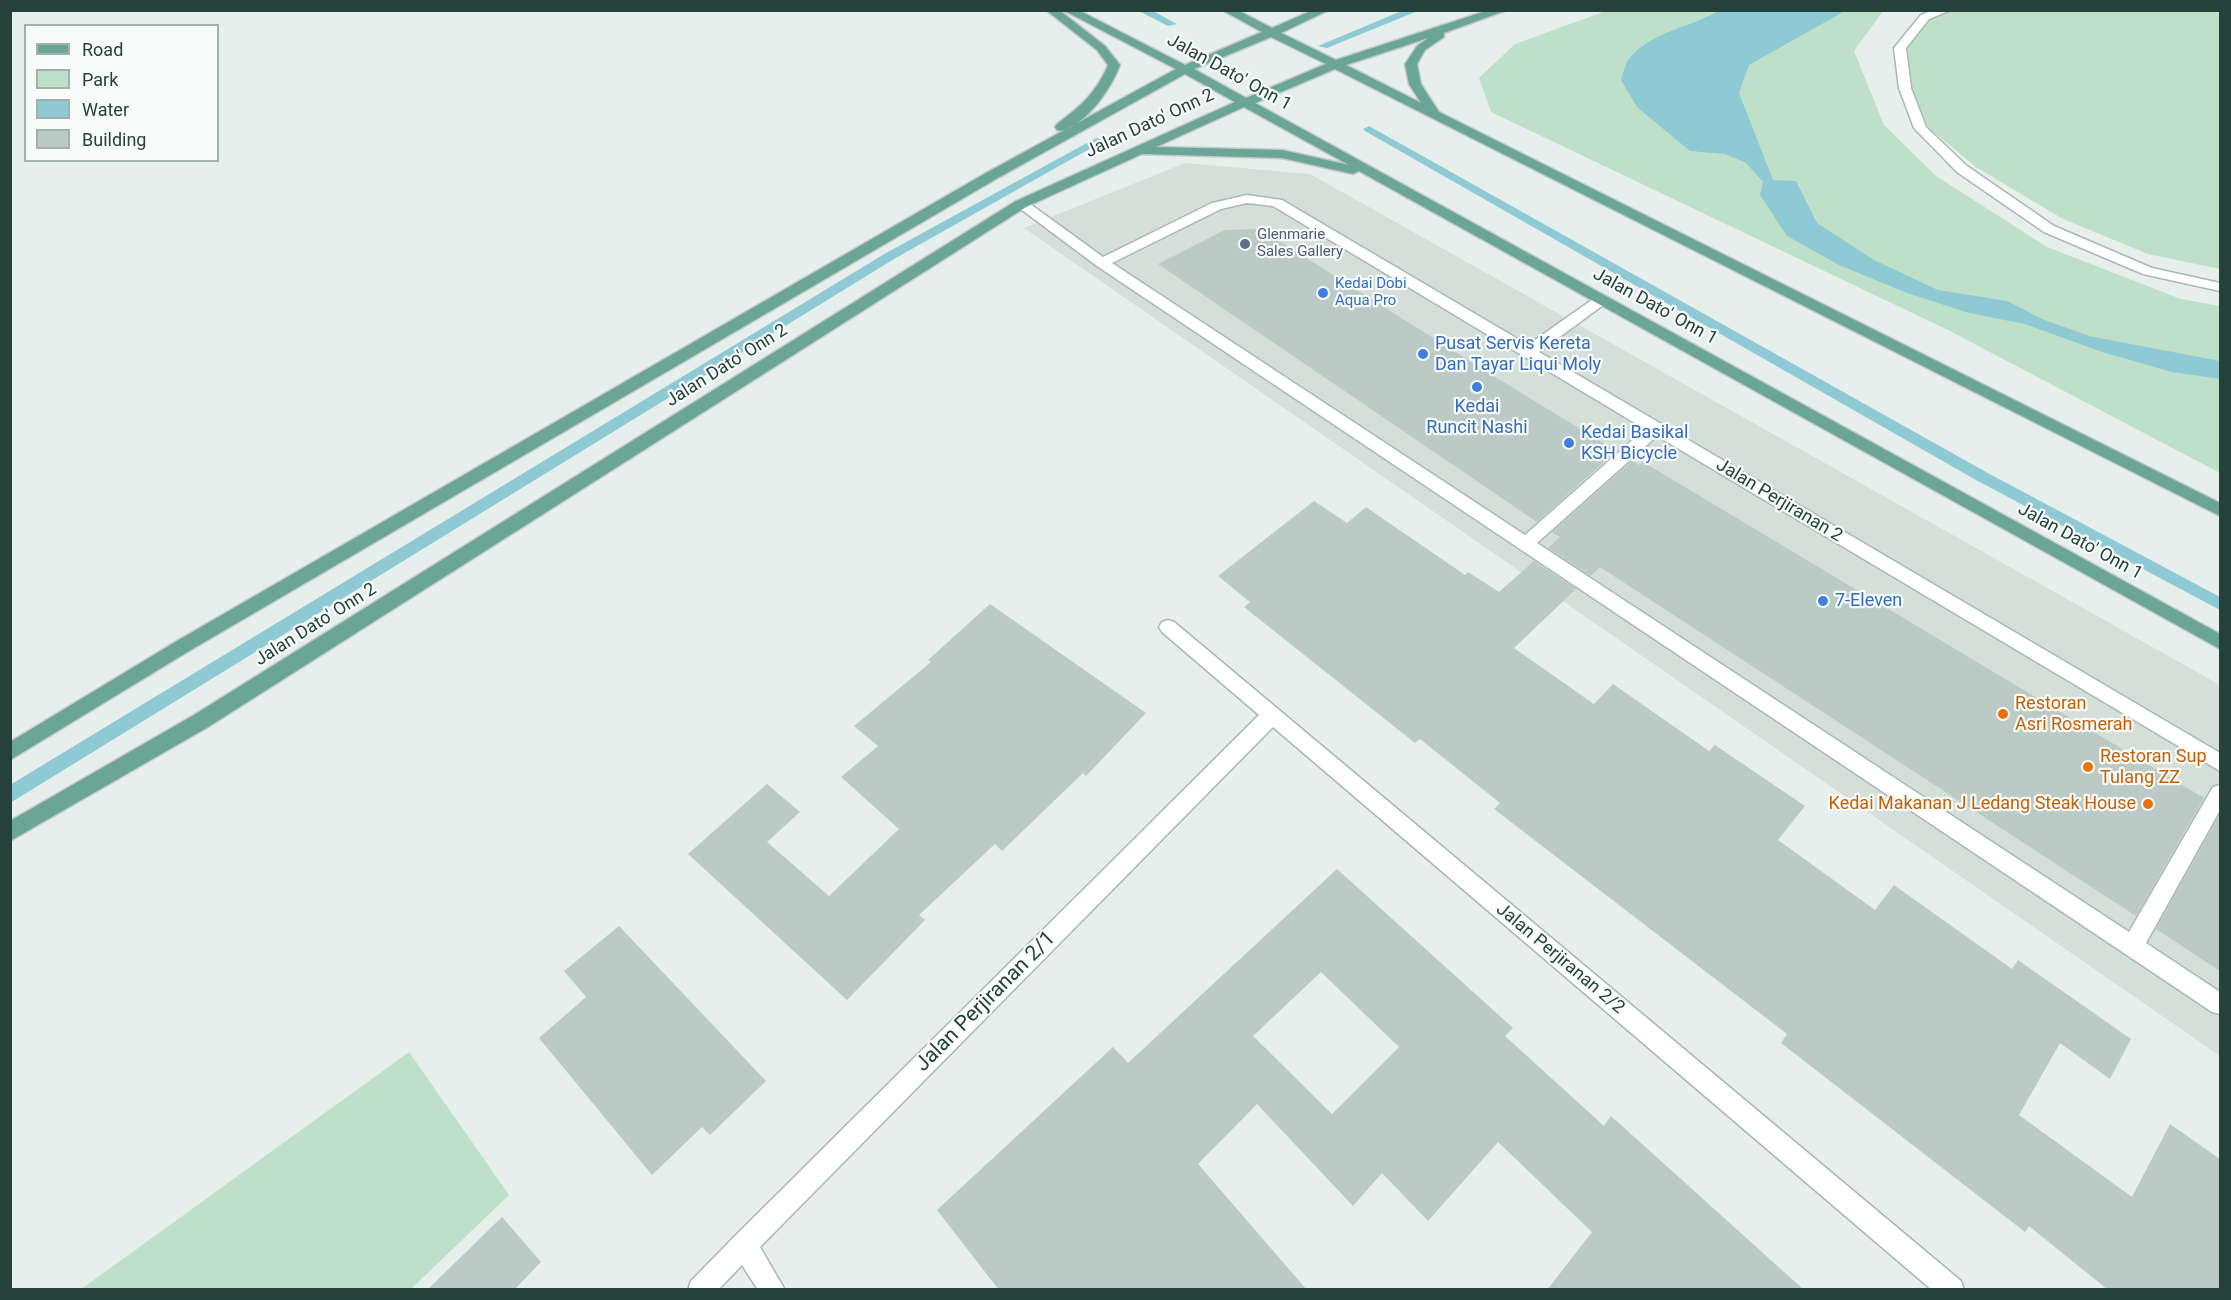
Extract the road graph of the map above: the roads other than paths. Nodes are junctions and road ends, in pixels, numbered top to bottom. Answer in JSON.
{"nodes":[{"id":1,"x":1052,"y":10,"type":"edge"},
{"id":2,"x":1068,"y":10,"type":"edge"},
{"id":3,"x":1227,"y":10,"type":"edge"},
{"id":4,"x":1324,"y":10,"type":"edge"},
{"id":5,"x":1502,"y":10,"type":"edge"},
{"id":6,"x":1946,"y":10,"type":"edge"},
{"id":7,"x":1453,"y":25,"type":"junction"},
{"id":8,"x":1271,"y":32,"type":"junction"},
{"id":9,"x":1334,"y":65,"type":"junction"},
{"id":10,"x":1185,"y":69,"type":"junction"},
{"id":11,"x":1243,"y":103,"type":"junction"},
{"id":12,"x":1434,"y":113,"type":"junction"},
{"id":13,"x":1141,"y":150,"type":"junction"},
{"id":14,"x":1375,"y":175,"type":"junction"},
{"id":15,"x":991,"y":176,"type":"junction"},
{"id":16,"x":1022,"y":204,"type":"junction"},
{"id":17,"x":1102,"y":263,"type":"junction"},
{"id":18,"x":2220,"y":287,"type":"edge"},
{"id":19,"x":1601,"y":300,"type":"junction"},
{"id":20,"x":1529,"y":352,"type":"junction"},
{"id":21,"x":1656,"y":428,"type":"junction"},
{"id":22,"x":2220,"y":510,"type":"edge"},
{"id":23,"x":1525,"y":544,"type":"junction"},
{"id":24,"x":1168,"y":627,"type":"dead end"},
{"id":25,"x":2220,"y":642,"type":"edge"},
{"id":26,"x":1271,"y":716,"type":"junction"},
{"id":27,"x":10,"y":752,"type":"edge"},
{"id":28,"x":2220,"y":764,"type":"edge"},
{"id":29,"x":2220,"y":793,"type":"edge"},
{"id":30,"x":10,"y":832,"type":"edge"},
{"id":31,"x":2133,"y":945,"type":"junction"},
{"id":32,"x":2220,"y":1004,"type":"edge"},
{"id":33,"x":744,"y":1245,"type":"junction"},
{"id":34,"x":700,"y":1290,"type":"edge"},
{"id":35,"x":773,"y":1290,"type":"edge"},
{"id":36,"x":1952,"y":1290,"type":"edge"}],
"edges":[{"from":1,"to":15,"type":"main road"},
{"from":2,"to":10,"type":"main road","name":"Jalan Dato' Onn 1"},
{"from":3,"to":8,"type":"main road"},
{"from":4,"to":8,"type":"main road","name":"Jalan Dato' Onn 2"},
{"from":5,"to":7,"type":"main road","name":"Jalan Dato' Onn 2"},
{"from":6,"to":18,"type":"street"},
{"from":7,"to":9,"type":"main road","name":"Jalan Dato' Onn 2"},
{"from":7,"to":12,"type":"main road"},
{"from":8,"to":9,"type":"main road"},
{"from":8,"to":10,"type":"main road","name":"Jalan Dato' Onn 2"},
{"from":9,"to":11,"type":"main road","name":"Jalan Dato' Onn 2"},
{"from":9,"to":12,"type":"main road"},
{"from":10,"to":11,"type":"main road","name":"Jalan Dato' Onn 1"},
{"from":10,"to":15,"type":"main road","name":"Jalan Dato' Onn 2"},
{"from":11,"to":13,"type":"main road","name":"Jalan Dato' Onn 2"},
{"from":11,"to":14,"type":"main road","name":"Jalan Dato' Onn 1"},
{"from":12,"to":22,"type":"main road"},
{"from":13,"to":14,"type":"main road"},
{"from":13,"to":16,"type":"main road","name":"Jalan Dato' Onn 2"},
{"from":14,"to":19,"type":"main road","name":"Jalan Dato' Onn 1"},
{"from":15,"to":27,"type":"main road","name":"Jalan Dato' Onn 2"},
{"from":16,"to":17,"type":"street"},
{"from":16,"to":30,"type":"main road","name":"Jalan Dato' Onn 2"},
{"from":17,"to":20,"type":"street","name":"Jalan Perjiranan 2"},
{"from":17,"to":23,"type":"street"},
{"from":19,"to":20,"type":"street"},
{"from":19,"to":25,"type":"main road","name":"Jalan Dato' Onn 1"},
{"from":20,"to":21,"type":"street","name":"Jalan Perjiranan 2"},
{"from":21,"to":23,"type":"street"},
{"from":21,"to":28,"type":"street","name":"Jalan Perjiranan 2"},
{"from":23,"to":31,"type":"street"},
{"from":24,"to":26,"type":"street","name":"Jalan Perjiranan 2/2"},
{"from":26,"to":33,"type":"street","name":"Jalan Perjiranan 2/1"},
{"from":26,"to":36,"type":"street","name":"Jalan Perjiranan 2/2"},
{"from":29,"to":31,"type":"street"},
{"from":31,"to":32,"type":"street"},
{"from":33,"to":34,"type":"street","name":"Jalan Perjiranan 2/1"},
{"from":33,"to":35,"type":"street"}]}
